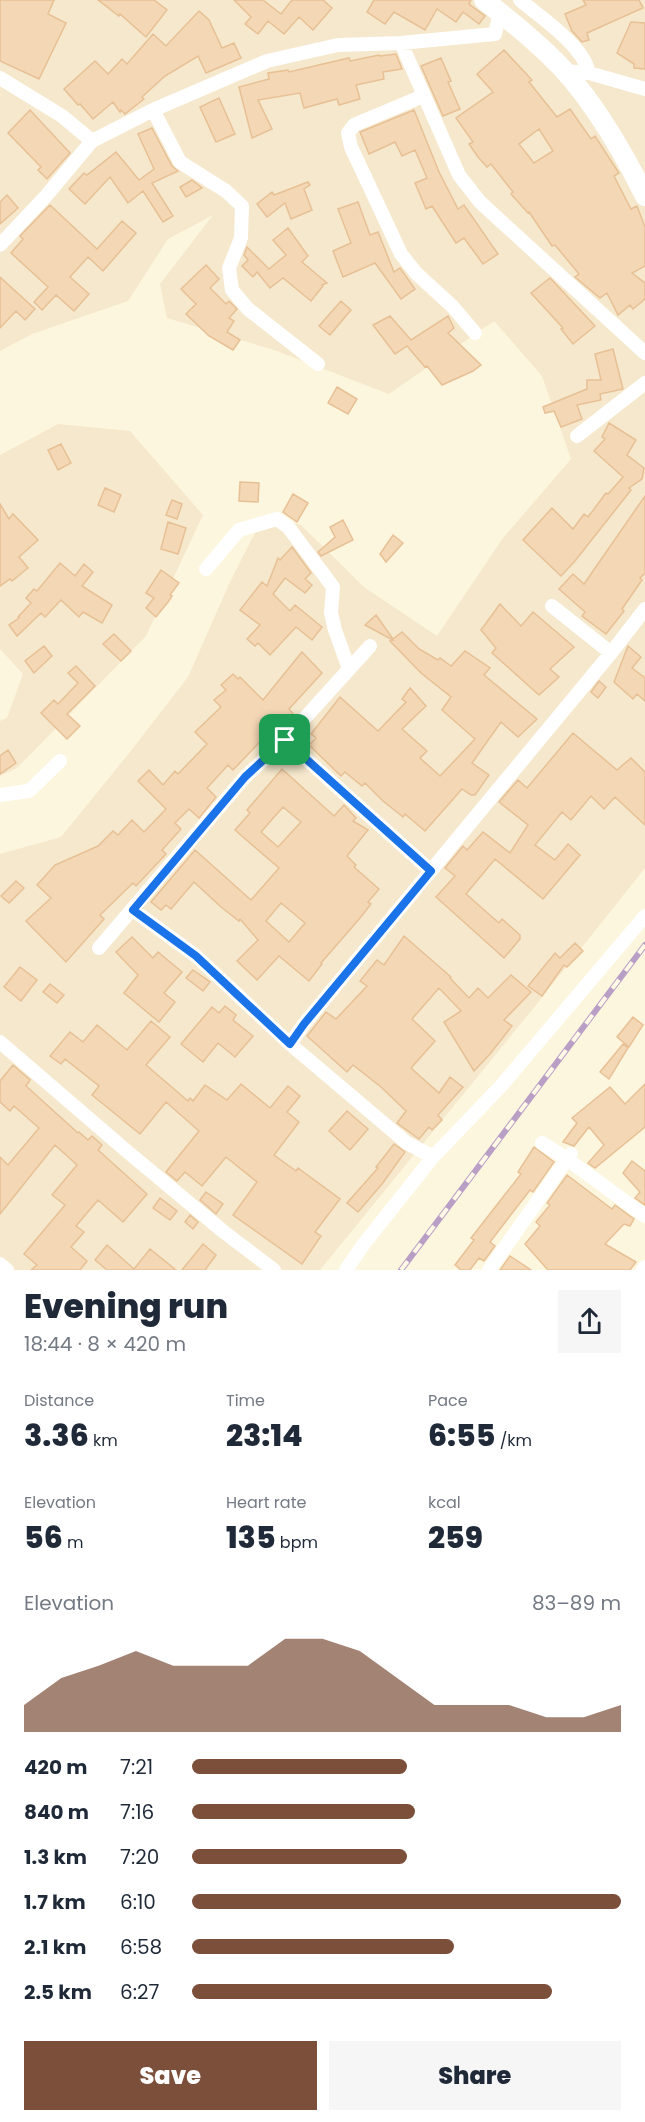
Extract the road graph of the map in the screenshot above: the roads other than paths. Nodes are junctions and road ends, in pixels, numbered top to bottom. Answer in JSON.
{"nodes":[{"id":1,"x":484,"y":0,"type":"edge"},
{"id":2,"x":520,"y":0,"type":"edge"},
{"id":3,"x":500,"y":12,"type":"junction"},
{"id":4,"x":401,"y":43,"type":"junction"},
{"id":5,"x":564,"y":71,"type":"junction"},
{"id":6,"x":589,"y":73,"type":"junction"},
{"id":7,"x":0,"y":78,"type":"edge"},
{"id":8,"x":645,"y":89,"type":"edge"},
{"id":9,"x":423,"y":96,"type":"junction"},
{"id":10,"x":153,"y":110,"type":"junction"},
{"id":11,"x":92,"y":141,"type":"junction"},
{"id":12,"x":645,"y":196,"type":"edge"},
{"id":13,"x":0,"y":245,"type":"edge"},
{"id":14,"x":475,"y":333,"type":"dead end"},
{"id":15,"x":645,"y":353,"type":"edge"},
{"id":16,"x":318,"y":364,"type":"dead end"},
{"id":17,"x":645,"y":383,"type":"edge"},
{"id":18,"x":578,"y":436,"type":"dead end"},
{"id":19,"x":206,"y":569,"type":"dead end"},
{"id":20,"x":552,"y":606,"type":"dead end"},
{"id":21,"x":645,"y":609,"type":"edge"},
{"id":22,"x":369,"y":646,"type":"dead end"},
{"id":23,"x":611,"y":653,"type":"junction"},
{"id":24,"x":349,"y":669,"type":"junction"},
{"id":25,"x":285,"y":740,"type":"junction"},
{"id":26,"x":60,"y":762,"type":"dead end"},
{"id":27,"x":0,"y":795,"type":"edge"},
{"id":28,"x":431,"y":871,"type":"junction"},
{"id":29,"x":133,"y":910,"type":"junction"},
{"id":30,"x":645,"y":916,"type":"edge"},
{"id":31,"x":99,"y":948,"type":"dead end"},
{"id":32,"x":0,"y":1042,"type":"edge"},
{"id":33,"x":290,"y":1044,"type":"junction"},
{"id":34,"x":542,"y":1143,"type":"dead end"},
{"id":35,"x":433,"y":1157,"type":"junction"},
{"id":36,"x":569,"y":1157,"type":"junction"},
{"id":37,"x":645,"y":1216,"type":"edge"},
{"id":38,"x":0,"y":1264,"type":"edge"},
{"id":39,"x":7,"y":1270,"type":"edge"},
{"id":40,"x":274,"y":1270,"type":"edge"},
{"id":41,"x":346,"y":1270,"type":"edge"},
{"id":42,"x":489,"y":1270,"type":"edge"}],
"edges":[{"from":1,"to":3,"type":"main road"},
{"from":2,"to":6,"type":"street"},
{"from":3,"to":4,"type":"street"},
{"from":3,"to":5,"type":"main road"},
{"from":4,"to":9,"type":"street"},
{"from":4,"to":10,"type":"street"},
{"from":5,"to":6,"type":"street"},
{"from":5,"to":12,"type":"main road"},
{"from":6,"to":8,"type":"street"},
{"from":7,"to":11,"type":"street"},
{"from":9,"to":14,"type":"street"},
{"from":9,"to":15,"type":"street"},
{"from":10,"to":11,"type":"street"},
{"from":10,"to":16,"type":"street"},
{"from":11,"to":13,"type":"street"},
{"from":17,"to":18,"type":"street"},
{"from":19,"to":24,"type":"street"},
{"from":20,"to":23,"type":"street"},
{"from":21,"to":23,"type":"street"},
{"from":22,"to":24,"type":"street"},
{"from":23,"to":28,"type":"street"},
{"from":24,"to":25,"type":"street"},
{"from":25,"to":28,"type":"street"},
{"from":25,"to":29,"type":"street"},
{"from":26,"to":27,"type":"street"},
{"from":28,"to":33,"type":"street"},
{"from":29,"to":31,"type":"street"},
{"from":29,"to":33,"type":"street"},
{"from":30,"to":35,"type":"street"},
{"from":32,"to":40,"type":"street"},
{"from":33,"to":35,"type":"street"},
{"from":34,"to":36,"type":"street"},
{"from":35,"to":41,"type":"street"},
{"from":36,"to":37,"type":"street"},
{"from":36,"to":42,"type":"street"},
{"from":38,"to":39,"type":"street"}]}
